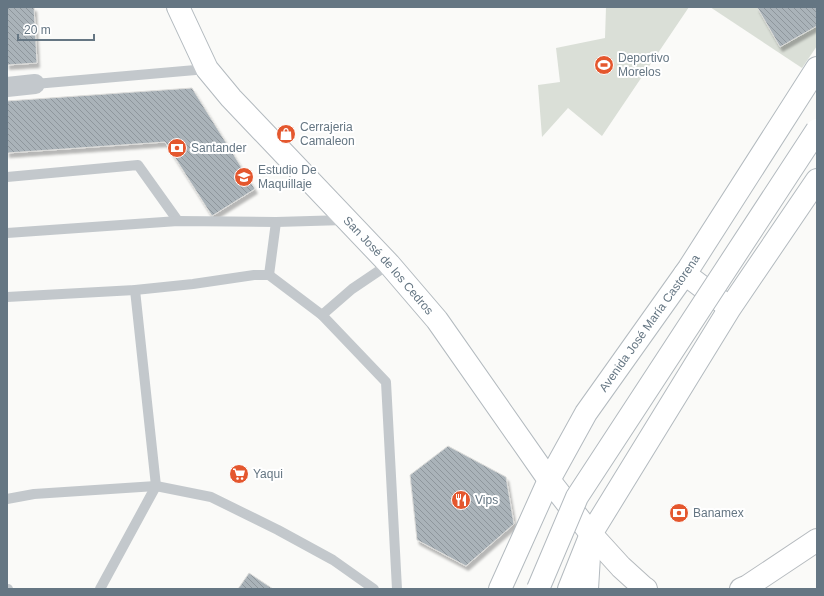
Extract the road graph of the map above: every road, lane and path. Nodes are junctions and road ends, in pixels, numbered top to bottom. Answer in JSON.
{"nodes":[{"id":1,"x":178,"y":7,"type":"edge"},
{"id":2,"x":817,"y":68,"type":"edge"},
{"id":3,"x":207,"y":69,"type":"junction"},
{"id":4,"x":35,"y":84,"type":"joint"},
{"id":5,"x":7,"y":87,"type":"edge"},
{"id":6,"x":817,"y":130,"type":"edge"},
{"id":7,"x":7,"y":177,"type":"edge"},
{"id":8,"x":817,"y":180,"type":"edge"},
{"id":9,"x":347,"y":220,"type":"junction"},
{"id":10,"x":178,"y":221,"type":"junction"},
{"id":11,"x":276,"y":222,"type":"junction"},
{"id":12,"x":7,"y":233,"type":"edge"},
{"id":13,"x":389,"y":264,"type":"junction"},
{"id":14,"x":685,"y":274,"type":"junction"},
{"id":15,"x":269,"y":275,"type":"junction"},
{"id":16,"x":135,"y":290,"type":"junction"},
{"id":17,"x":7,"y":297,"type":"edge"},
{"id":18,"x":730,"y":308,"type":"junction"},
{"id":19,"x":322,"y":315,"type":"junction"},
{"id":20,"x":549,"y":480,"type":"junction"},
{"id":21,"x":156,"y":486,"type":"junction"},
{"id":22,"x":7,"y":499,"type":"edge"},
{"id":23,"x":591,"y":534,"type":"junction"},
{"id":24,"x":817,"y":540,"type":"edge"},
{"id":25,"x":817,"y":558,"type":"edge"},
{"id":26,"x":100,"y":589,"type":"edge"},
{"id":27,"x":374,"y":589,"type":"edge"},
{"id":28,"x":397,"y":589,"type":"edge"},
{"id":29,"x":500,"y":589,"type":"edge"},
{"id":30,"x":538,"y":589,"type":"edge"},
{"id":31,"x":569,"y":589,"type":"edge"},
{"id":32,"x":587,"y":589,"type":"edge"},
{"id":33,"x":646,"y":589,"type":"edge"},
{"id":34,"x":741,"y":589,"type":"edge"},
{"id":35,"x":769,"y":589,"type":"edge"}],
"edges":[{"from":1,"to":3,"type":"street","name":"San José de los Cedros"},
{"from":2,"to":14,"type":"street","name":"Avenida José María Castorena"},
{"from":3,"to":4,"type":"lane"},
{"from":3,"to":9,"type":"street","name":"San José de los Cedros"},
{"from":4,"to":5,"type":"street"},
{"from":6,"to":30,"type":"street","bridge":true},
{"from":7,"to":10,"type":"lane"},
{"from":8,"to":18,"type":"street"},
{"from":9,"to":11,"type":"lane"},
{"from":9,"to":13,"type":"street","name":"San José de los Cedros"},
{"from":10,"to":11,"type":"lane"},
{"from":10,"to":12,"type":"lane"},
{"from":11,"to":15,"type":"lane"},
{"from":13,"to":19,"type":"lane"},
{"from":13,"to":20,"type":"street","name":"San José de los Cedros"},
{"from":14,"to":18,"type":"street"},
{"from":14,"to":20,"type":"street","name":"Avenida José María Castorena"},
{"from":15,"to":16,"type":"lane"},
{"from":15,"to":19,"type":"lane"},
{"from":16,"to":17,"type":"lane"},
{"from":16,"to":21,"type":"lane"},
{"from":18,"to":23,"type":"street"},
{"from":19,"to":28,"type":"lane"},
{"from":20,"to":23,"type":"street","name":"San José de los Cedros"},
{"from":20,"to":29,"type":"street","name":"Avenida José María Castorena"},
{"from":21,"to":22,"type":"lane"},
{"from":21,"to":26,"type":"lane"},
{"from":21,"to":27,"type":"lane"},
{"from":23,"to":31,"type":"street"},
{"from":23,"to":32,"type":"street"},
{"from":23,"to":33,"type":"street","name":"San José de los Cedros"},
{"from":24,"to":34,"type":"street"},
{"from":25,"to":35,"type":"street"}]}
